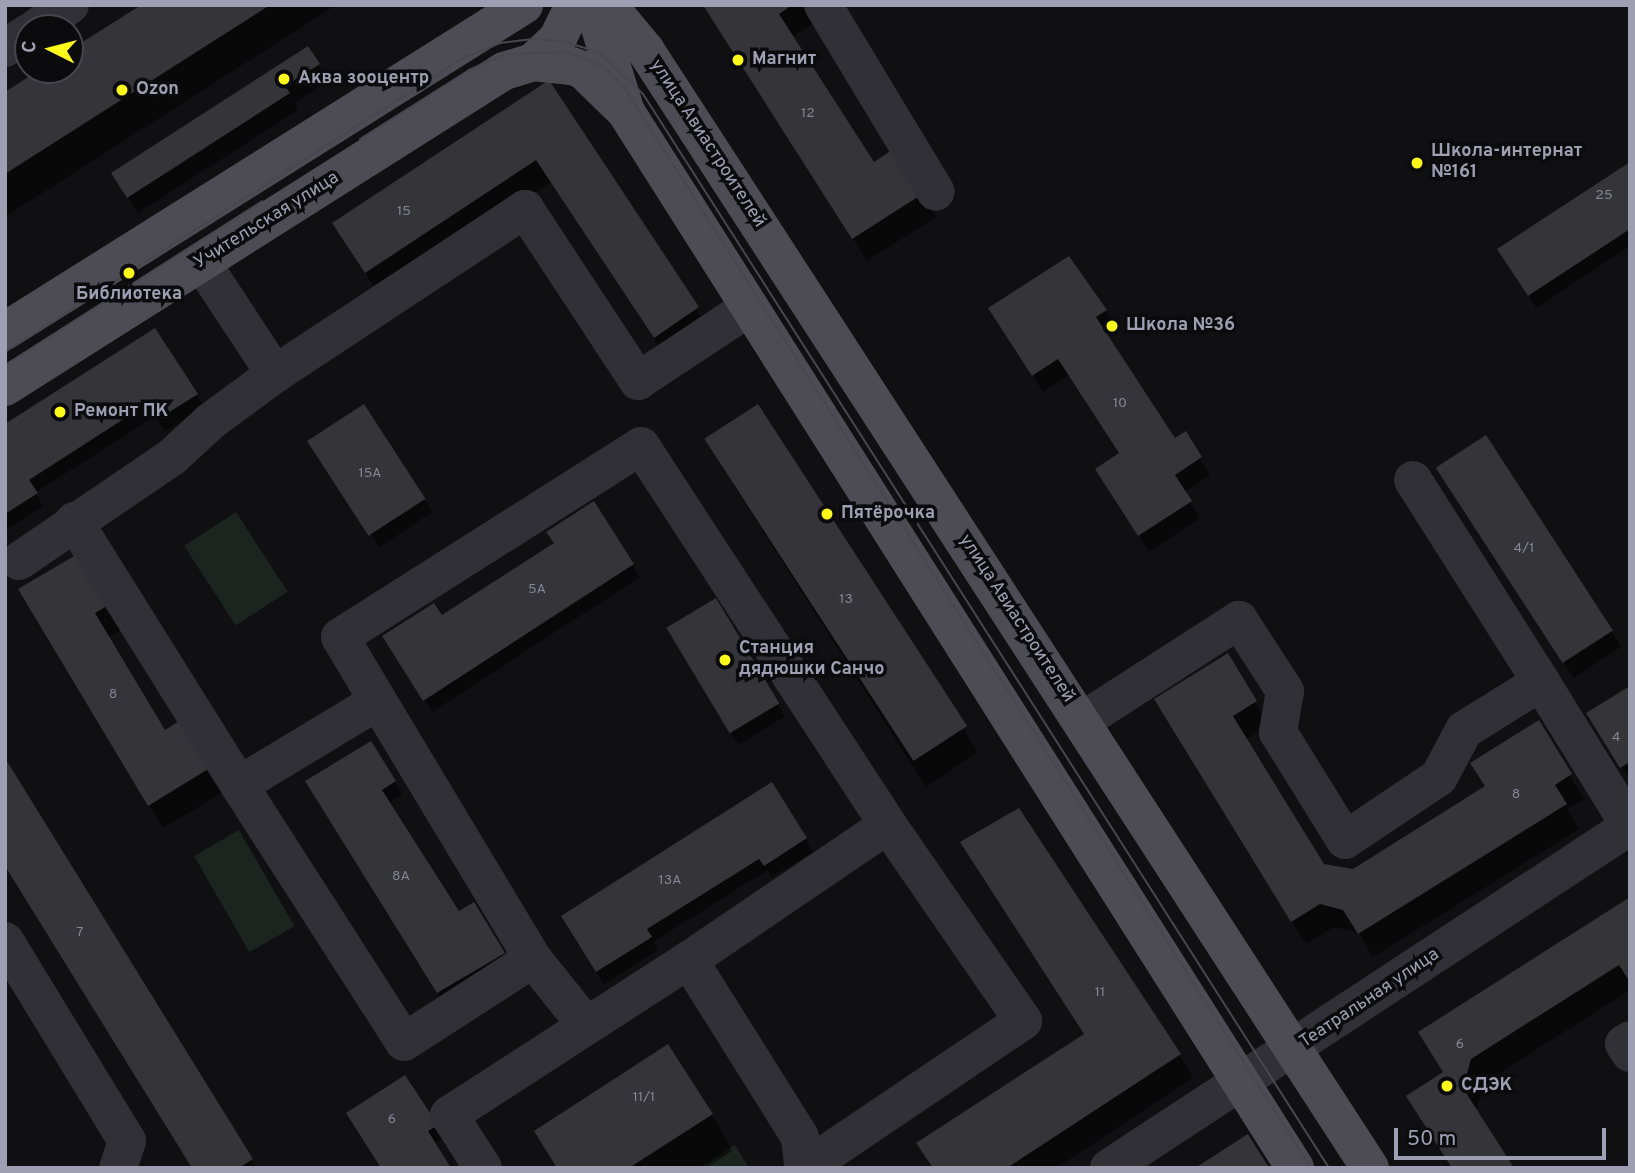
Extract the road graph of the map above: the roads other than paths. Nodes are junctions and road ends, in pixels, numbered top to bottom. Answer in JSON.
{"nodes":[{"id":1,"x":524,"y":5,"type":"edge"},
{"id":2,"x":574,"y":5,"type":"edge"},
{"id":3,"x":593,"y":5,"type":"edge"},
{"id":4,"x":608,"y":5,"type":"edge"},
{"id":5,"x":823,"y":5,"type":"edge"},
{"id":6,"x":533,"y":62,"type":"junction"},
{"id":7,"x":626,"y":112,"type":"junction"},
{"id":8,"x":936,"y":192,"type":"dead end"},
{"id":9,"x":202,"y":262,"type":"junction"},
{"id":10,"x":750,"y":307,"type":"junction"},
{"id":11,"x":5,"y":331,"type":"edge"},
{"id":12,"x":275,"y":374,"type":"junction"},
{"id":13,"x":5,"y":387,"type":"edge"},
{"id":14,"x":1413,"y":480,"type":"dead end"},
{"id":15,"x":74,"y":521,"type":"junction"},
{"id":16,"x":19,"y":561,"type":"dead end"},
{"id":17,"x":1541,"y":682,"type":"junction"},
{"id":18,"x":378,"y":701,"type":"junction"},
{"id":19,"x":1082,"y":721,"type":"junction"},
{"id":20,"x":239,"y":785,"type":"junction"},
{"id":21,"x":888,"y":825,"type":"junction"},
{"id":22,"x":1630,"y":826,"type":"edge"},
{"id":23,"x":5,"y":941,"type":"edge"},
{"id":24,"x":533,"y":959,"type":"junction"},
{"id":25,"x":689,"y":960,"type":"junction"},
{"id":26,"x":585,"y":1024,"type":"junction"},
{"id":27,"x":1630,"y":1040,"type":"edge"},
{"id":28,"x":1295,"y":1049,"type":"junction"},
{"id":29,"x":1630,"y":1053,"type":"edge"},
{"id":30,"x":1241,"y":1082,"type":"junction"},
{"id":31,"x":118,"y":1168,"type":"edge"},
{"id":32,"x":483,"y":1168,"type":"edge"},
{"id":33,"x":804,"y":1168,"type":"edge"},
{"id":34,"x":1109,"y":1168,"type":"edge"},
{"id":35,"x":1295,"y":1168,"type":"edge"},
{"id":36,"x":1370,"y":1168,"type":"edge"}],
"edges":[{"from":1,"to":11,"type":"main road"},
{"from":2,"to":6,"type":"main road","name":"Учительская улица"},
{"from":3,"to":7,"type":"main road"},
{"from":4,"to":19,"type":"main road","name":"улица Авиастроителей"},
{"from":5,"to":8,"type":"street"},
{"from":6,"to":7,"type":"main road","name":"Учительская улица"},
{"from":6,"to":9,"type":"main road","name":"Учительская улица"},
{"from":7,"to":10,"type":"main road"},
{"from":9,"to":12,"type":"street"},
{"from":9,"to":13,"type":"main road","name":"Учительская улица"},
{"from":10,"to":12,"type":"street"},
{"from":10,"to":30,"type":"main road"},
{"from":12,"to":15,"type":"street"},
{"from":14,"to":17,"type":"street"},
{"from":15,"to":16,"type":"street"},
{"from":15,"to":20,"type":"street"},
{"from":17,"to":19,"type":"street"},
{"from":17,"to":22,"type":"street"},
{"from":18,"to":20,"type":"street"},
{"from":18,"to":21,"type":"street"},
{"from":18,"to":24,"type":"street"},
{"from":19,"to":28,"type":"main road","name":"улица Авиастроителей"},
{"from":20,"to":24,"type":"street"},
{"from":21,"to":25,"type":"street"},
{"from":21,"to":33,"type":"street"},
{"from":22,"to":28,"type":"street","name":"Театральная улица"},
{"from":23,"to":31,"type":"street"},
{"from":24,"to":26,"type":"street"},
{"from":25,"to":26,"type":"street"},
{"from":25,"to":33,"type":"street"},
{"from":26,"to":32,"type":"street"},
{"from":27,"to":29,"type":"street"},
{"from":28,"to":30,"type":"street","name":"Театральная улица"},
{"from":28,"to":36,"type":"main road","name":"улица Авиастроителей"},
{"from":30,"to":34,"type":"street","name":"Театральная улица"},
{"from":30,"to":35,"type":"main road"}]}
